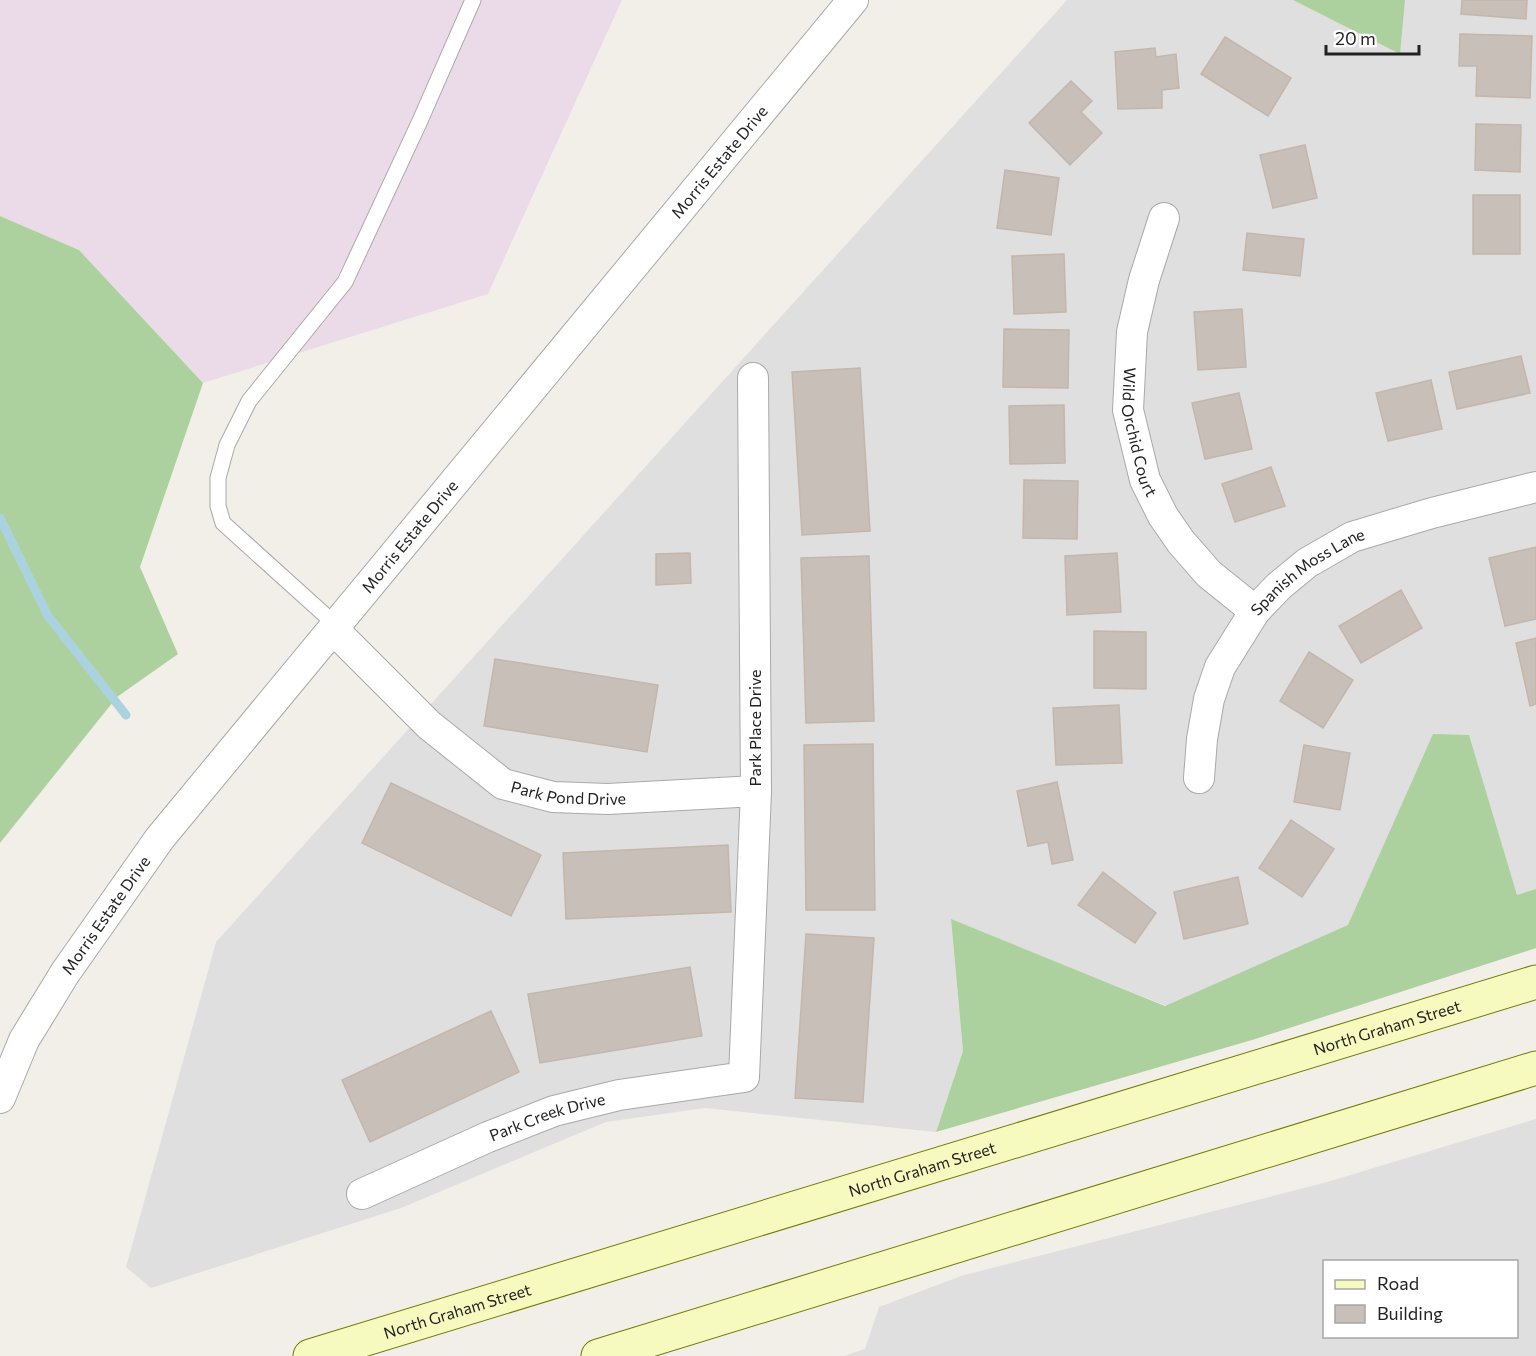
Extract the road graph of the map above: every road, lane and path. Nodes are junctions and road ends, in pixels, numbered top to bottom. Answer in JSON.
{"nodes":[{"id":1,"x":473,"y":0,"type":"edge"},
{"id":2,"x":853,"y":0,"type":"edge"},
{"id":3,"x":1164,"y":218,"type":"dead end"},
{"id":4,"x":753,"y":378,"type":"dead end"},
{"id":5,"x":1536,"y":487,"type":"edge"},
{"id":6,"x":1255,"y":610,"type":"junction"},
{"id":7,"x":335,"y":627,"type":"junction"},
{"id":8,"x":1199,"y":778,"type":"dead end"},
{"id":9,"x":756,"y":791,"type":"junction"},
{"id":10,"x":1536,"y":982,"type":"edge"},
{"id":11,"x":1536,"y":1068,"type":"edge"},
{"id":12,"x":744,"y":1077,"type":"joint"},
{"id":13,"x":0,"y":1098,"type":"edge"},
{"id":14,"x":362,"y":1194,"type":"dead end"},
{"id":15,"x":310,"y":1356,"type":"edge"},
{"id":16,"x":598,"y":1356,"type":"edge"}],
"edges":[{"from":1,"to":7,"type":"lane"},
{"from":2,"to":7,"type":"street","name":"Morris Estate Drive"},
{"from":3,"to":6,"type":"street","name":"Wild Orchid Court"},
{"from":4,"to":9,"type":"street","name":"Park Place Drive"},
{"from":5,"to":6,"type":"street","name":"Spanish Moss Lane"},
{"from":6,"to":8,"type":"street","name":"Spanish Moss Lane"},
{"from":7,"to":9,"type":"street","name":"Park Pond Drive"},
{"from":7,"to":13,"type":"street","name":"Morris Estate Drive"},
{"from":9,"to":12,"type":"street","name":"Park Place Drive"},
{"from":10,"to":15,"type":"main road","name":"North Graham Street"},
{"from":11,"to":16,"type":"main road"},
{"from":12,"to":14,"type":"street","name":"Park Creek Drive"}]}
